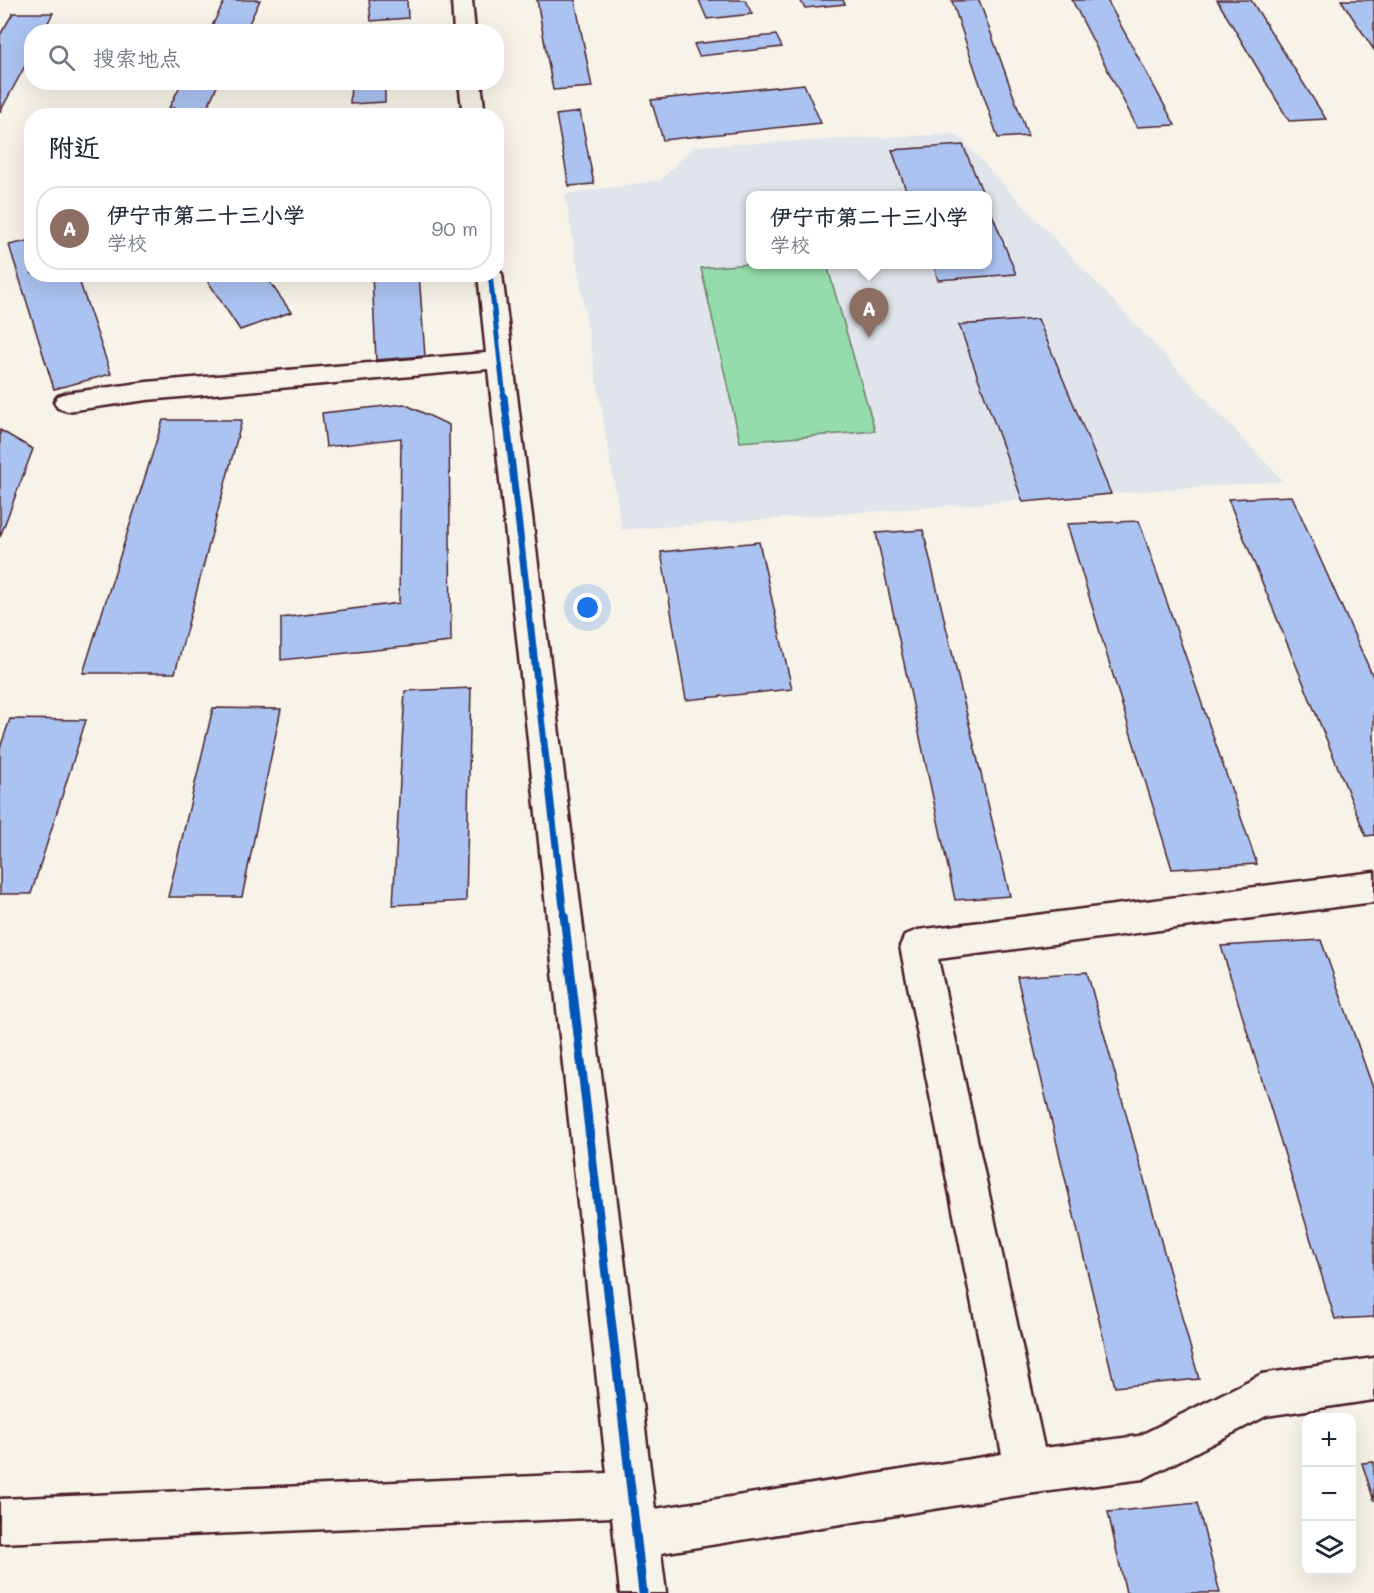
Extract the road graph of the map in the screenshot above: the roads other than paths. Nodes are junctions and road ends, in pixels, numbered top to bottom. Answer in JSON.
{"nodes":[{"id":1,"x":462,"y":0,"type":"edge"},
{"id":2,"x":464,"y":24,"type":"edge"},
{"id":3,"x":471,"y":90,"type":"edge"},
{"id":4,"x":473,"y":108,"type":"edge"},
{"id":5,"x":491,"y":282,"type":"edge"},
{"id":6,"x":499,"y":360,"type":"junction"},
{"id":7,"x":67,"y":402,"type":"dead end"},
{"id":8,"x":1374,"y":887,"type":"edge"},
{"id":9,"x":1374,"y":1379,"type":"edge"},
{"id":10,"x":1027,"y":1472,"type":"junction"},
{"id":11,"x":635,"y":1514,"type":"junction"},
{"id":12,"x":0,"y":1521,"type":"edge"},
{"id":13,"x":644,"y":1593,"type":"edge"}],
"edges":[{"from":1,"to":2,"type":"street"},
{"from":3,"to":4,"type":"street"},
{"from":5,"to":6,"type":"street"},
{"from":6,"to":7,"type":"street"},
{"from":6,"to":11,"type":"street"},
{"from":8,"to":10,"type":"street"},
{"from":9,"to":10,"type":"street"},
{"from":10,"to":11,"type":"street"},
{"from":11,"to":12,"type":"street"},
{"from":11,"to":13,"type":"street"}]}
